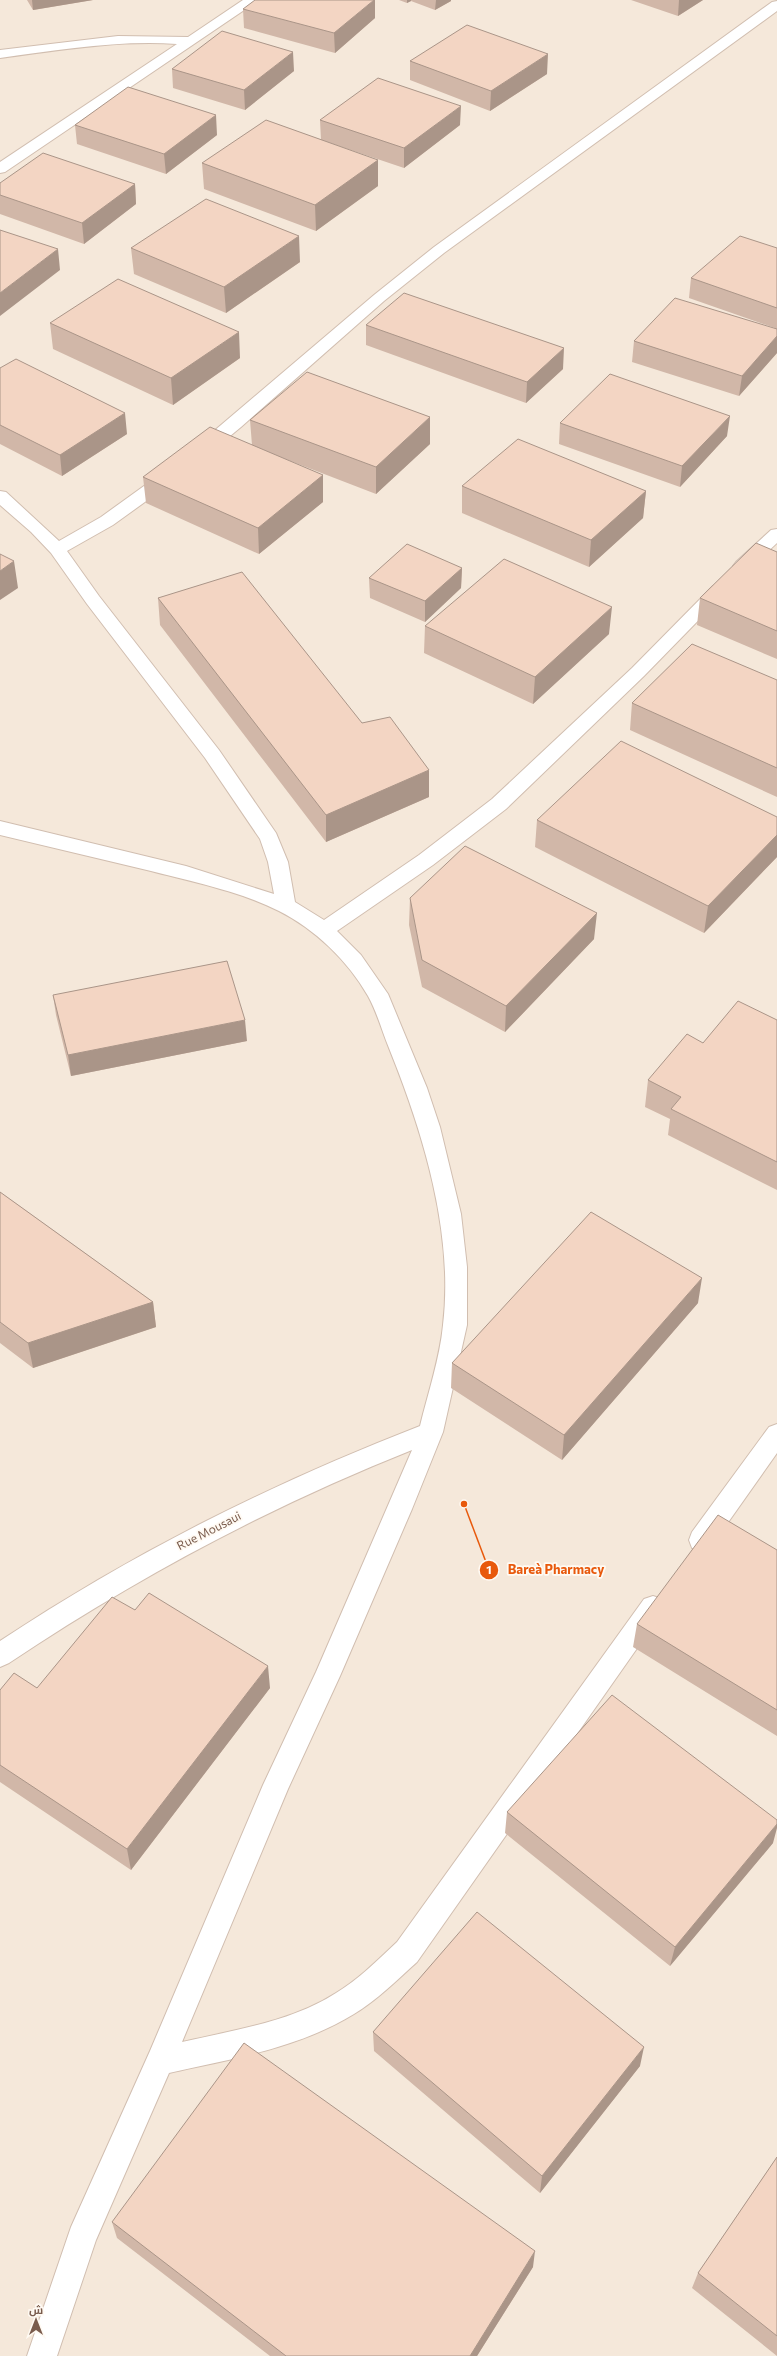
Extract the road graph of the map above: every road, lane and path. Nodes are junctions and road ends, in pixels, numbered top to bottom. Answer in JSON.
{"nodes":[{"id":1,"x":252,"y":0,"type":"edge"},
{"id":2,"x":777,"y":6,"type":"edge"},
{"id":3,"x":189,"y":41,"type":"junction"},
{"id":4,"x":0,"y":54,"type":"edge"},
{"id":5,"x":0,"y":169,"type":"edge"},
{"id":6,"x":0,"y":496,"type":"edge"},
{"id":7,"x":777,"y":534,"type":"edge"},
{"id":8,"x":57,"y":549,"type":"junction"},
{"id":9,"x":0,"y":828,"type":"edge"},
{"id":10,"x":286,"y":906,"type":"junction"},
{"id":11,"x":324,"y":930,"type":"junction"},
{"id":12,"x":431,"y":1432,"type":"junction"},
{"id":13,"x":777,"y":1434,"type":"edge"},
{"id":14,"x":686,"y":1561,"type":"edge"},
{"id":15,"x":668,"y":1587,"type":"edge"},
{"id":16,"x":0,"y":1655,"type":"edge"},
{"id":17,"x":160,"y":2061,"type":"junction"},
{"id":18,"x":42,"y":2356,"type":"edge"}],
"edges":[{"from":1,"to":3,"type":"street"},
{"from":2,"to":8,"type":"street"},
{"from":3,"to":4,"type":"street"},
{"from":3,"to":5,"type":"street"},
{"from":6,"to":8,"type":"street"},
{"from":7,"to":11,"type":"street"},
{"from":8,"to":10,"type":"street"},
{"from":9,"to":10,"type":"street"},
{"from":10,"to":11,"type":"street"},
{"from":11,"to":12,"type":"street"},
{"from":12,"to":16,"type":"street","name":"Rue Mousaui"},
{"from":12,"to":17,"type":"street"},
{"from":13,"to":14,"type":"street"},
{"from":15,"to":17,"type":"street"},
{"from":17,"to":18,"type":"street"}]}
